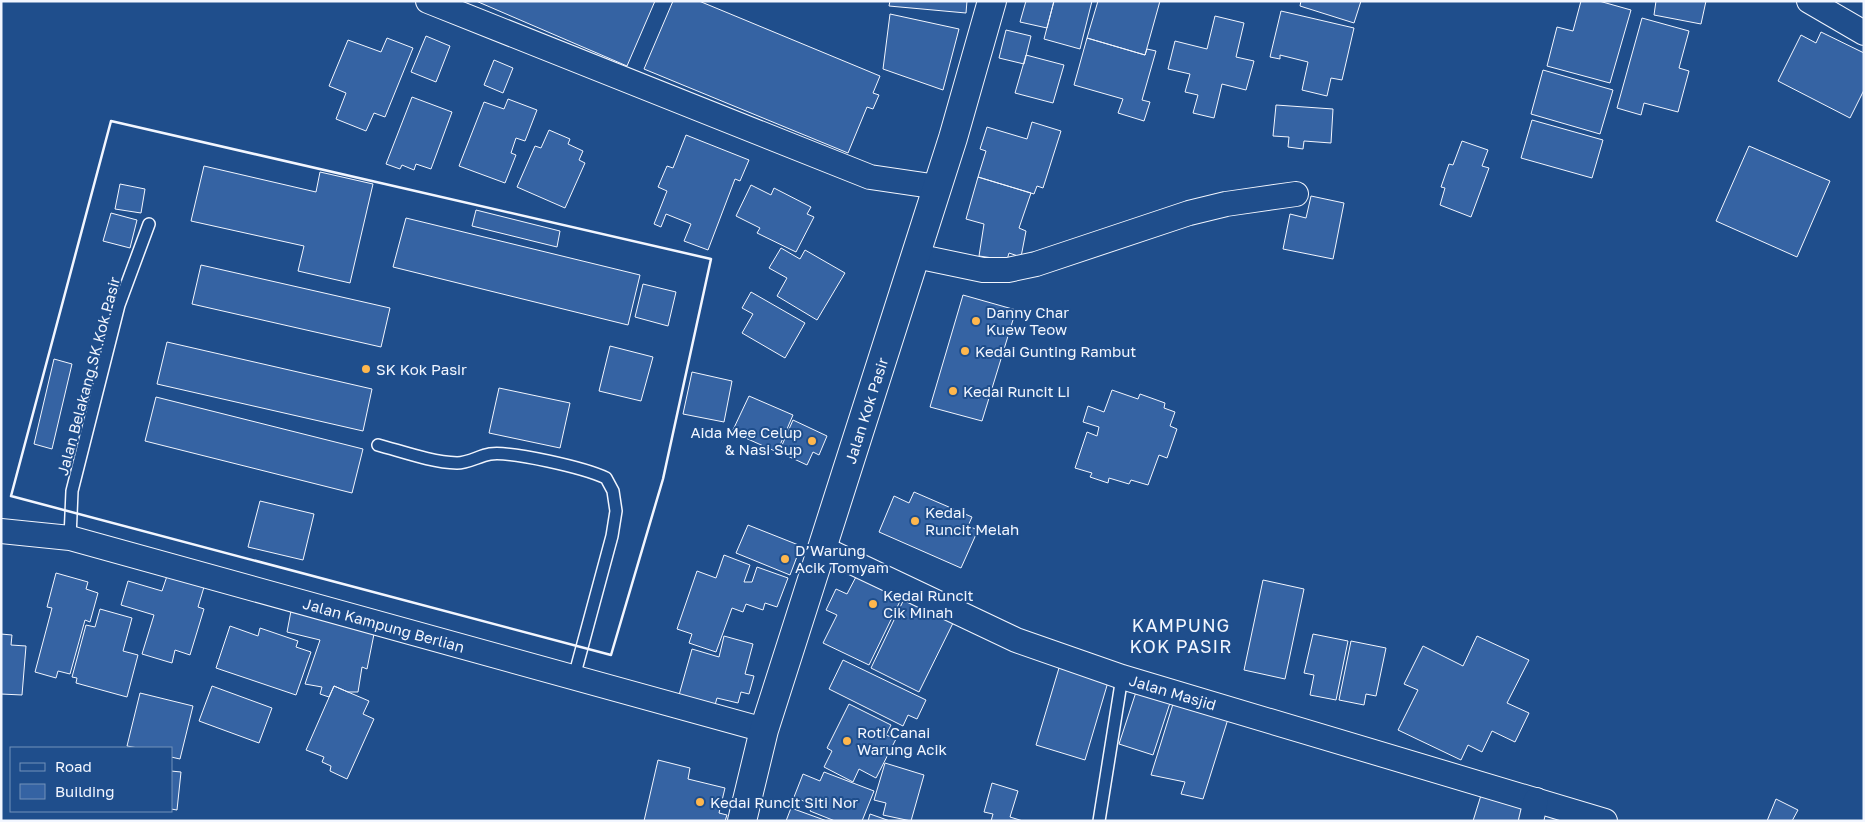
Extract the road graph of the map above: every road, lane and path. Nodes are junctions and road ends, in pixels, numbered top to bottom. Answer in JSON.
{"nodes":[{"id":1,"x":428,"y":1,"type":"edge"},
{"id":2,"x":992,"y":1,"type":"edge"},
{"id":3,"x":1809,"y":1,"type":"edge"},
{"id":4,"x":1864,"y":33,"type":"edge"},
{"id":5,"x":938,"y":186,"type":"junction"},
{"id":6,"x":1296,"y":194,"type":"dead end"},
{"id":7,"x":149,"y":224,"type":"dead end"},
{"id":8,"x":916,"y":256,"type":"junction"},
{"id":9,"x":378,"y":445,"type":"dead end"},
{"id":10,"x":1,"y":531,"type":"edge"},
{"id":11,"x":70,"y":538,"type":"junction"},
{"id":12,"x":822,"y":548,"type":"junction"},
{"id":13,"x":574,"y":677,"type":"junction"},
{"id":14,"x":1122,"y":677,"type":"junction"},
{"id":15,"x":764,"y":730,"type":"junction"},
{"id":16,"x":1533,"y":811,"type":"edge"},
{"id":17,"x":742,"y":821,"type":"edge"},
{"id":18,"x":1099,"y":821,"type":"edge"},
{"id":19,"x":1605,"y":821,"type":"edge"}],
"edges":[{"from":1,"to":5,"type":"street"},
{"from":2,"to":5,"type":"street","name":"Jalan Kok Pasir"},
{"from":3,"to":4,"type":"street"},
{"from":5,"to":8,"type":"street","name":"Jalan Kok Pasir"},
{"from":6,"to":8,"type":"street"},
{"from":7,"to":11,"type":"lane","name":"Jalan Belakang SK Kok Pasir"},
{"from":8,"to":12,"type":"street","name":"Jalan Kok Pasir"},
{"from":9,"to":13,"type":"lane"},
{"from":10,"to":11,"type":"street","name":"Jalan Kampung Berlian"},
{"from":11,"to":13,"type":"street","name":"Jalan Kampung Berlian"},
{"from":12,"to":14,"type":"street","name":"Jalan Masjid"},
{"from":12,"to":15,"type":"street","name":"Jalan Kok Pasir"},
{"from":13,"to":15,"type":"street","name":"Jalan Kampung Berlian"},
{"from":14,"to":16,"type":"street","name":"Jalan Masjid"},
{"from":14,"to":18,"type":"lane"},
{"from":15,"to":17,"type":"street","name":"Jalan Kok Pasir"},
{"from":16,"to":19,"type":"street","name":"Jalan Masjid"}]}
